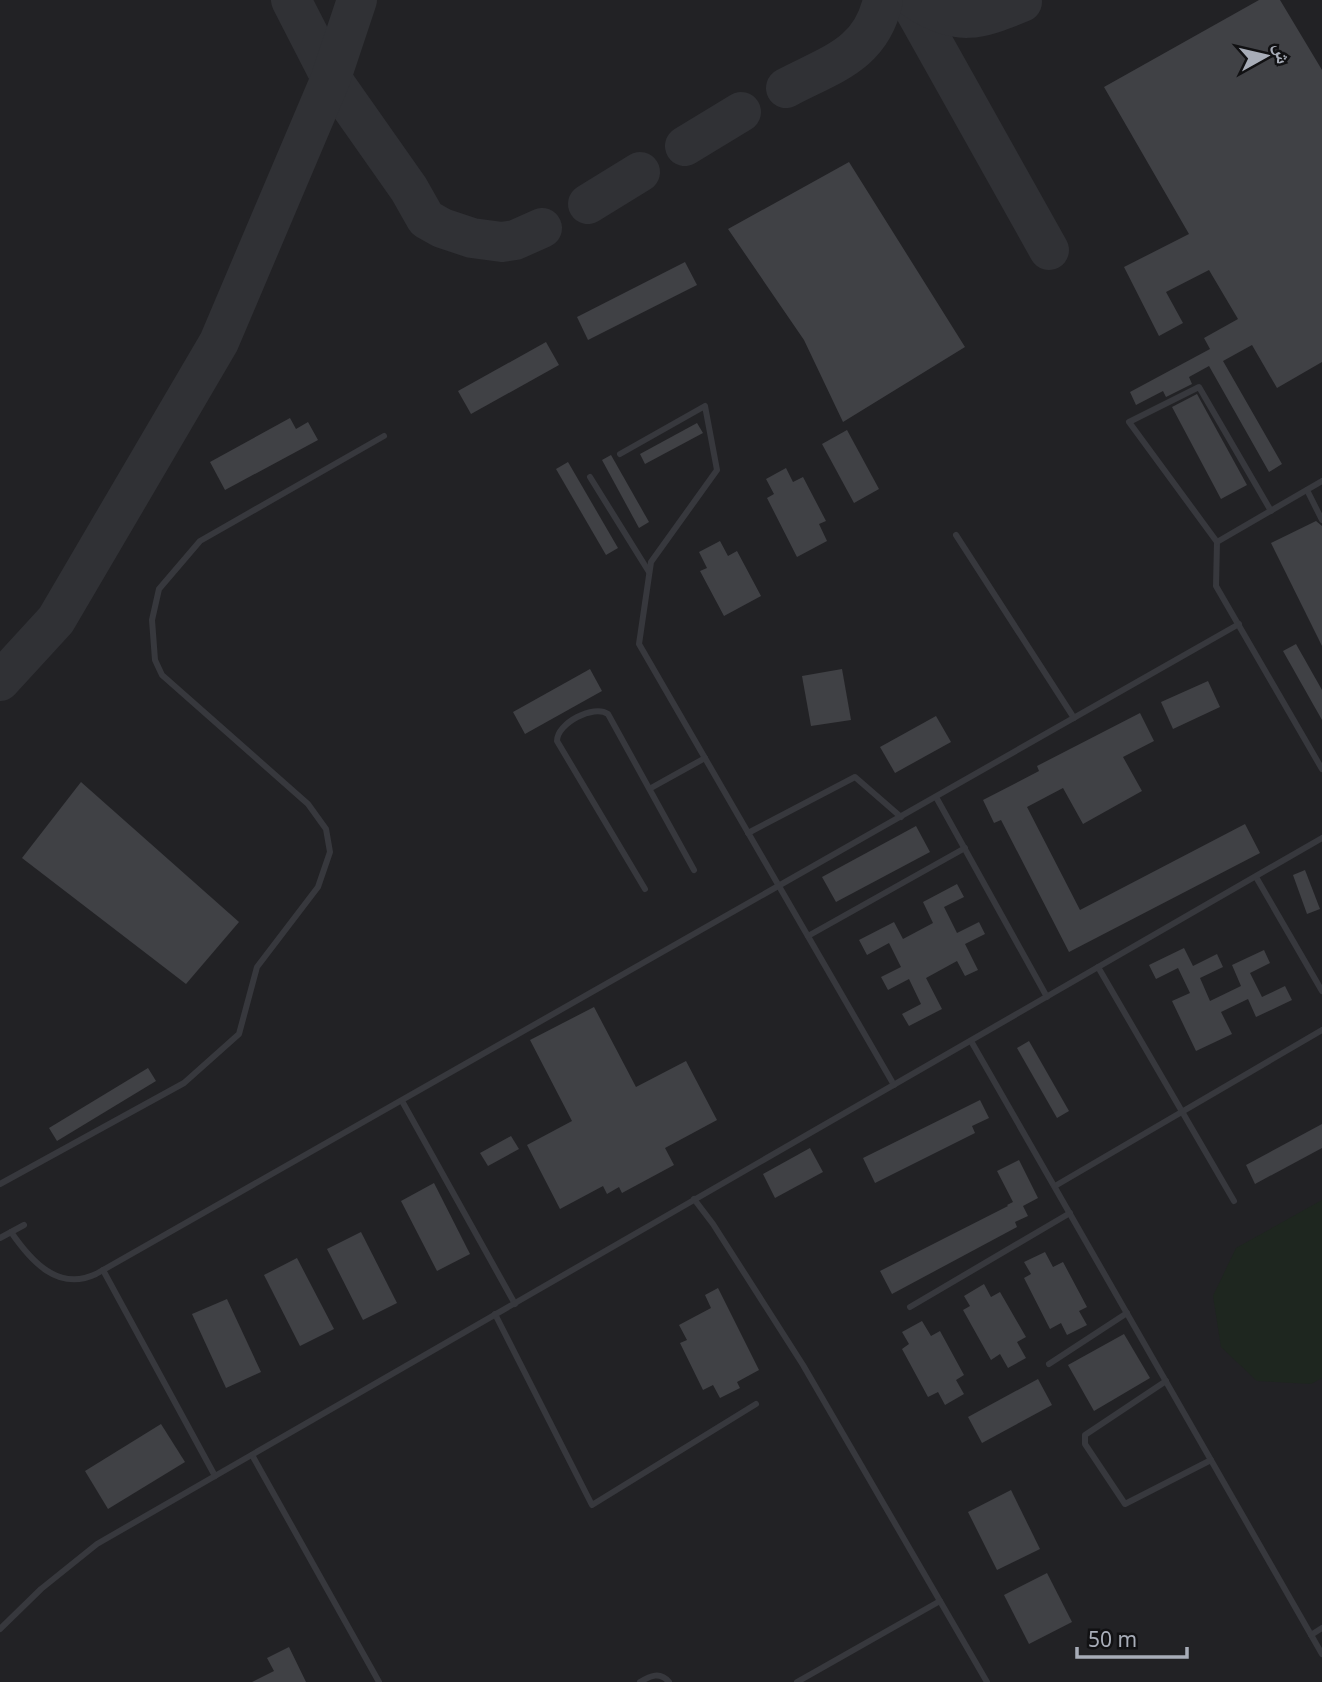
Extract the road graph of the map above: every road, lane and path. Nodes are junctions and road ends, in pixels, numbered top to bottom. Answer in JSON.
{"nodes":[{"id":1,"x":384,"y":436,"type":"dead end"},
{"id":2,"x":620,"y":454,"type":"dead end"},
{"id":3,"x":590,"y":477,"type":"dead end"},
{"id":4,"x":1322,"y":481,"type":"edge"},
{"id":5,"x":1307,"y":490,"type":"junction"},
{"id":6,"x":1271,"y":511,"type":"junction"},
{"id":7,"x":1322,"y":520,"type":"edge"},
{"id":8,"x":956,"y":535,"type":"dead end"},
{"id":9,"x":1217,"y":542,"type":"junction"},
{"id":10,"x":649,"y":572,"type":"junction"},
{"id":11,"x":1239,"y":624,"type":"junction"},
{"id":12,"x":1074,"y":718,"type":"junction"},
{"id":13,"x":1322,"y":747,"type":"edge"},
{"id":14,"x":1313,"y":752,"type":"junction"},
{"id":15,"x":705,"y":758,"type":"junction"},
{"id":16,"x":1322,"y":769,"type":"edge"},
{"id":17,"x":651,"y":789,"type":"junction"},
{"id":18,"x":936,"y":797,"type":"junction"},
{"id":19,"x":901,"y":817,"type":"junction"},
{"id":20,"x":748,"y":833,"type":"junction"},
{"id":21,"x":1322,"y":838,"type":"edge"},
{"id":22,"x":965,"y":848,"type":"junction"},
{"id":23,"x":694,"y":870,"type":"dead end"},
{"id":24,"x":1256,"y":877,"type":"junction"},
{"id":25,"x":779,"y":886,"type":"junction"},
{"id":26,"x":645,"y":889,"type":"dead end"},
{"id":27,"x":808,"y":936,"type":"junction"},
{"id":28,"x":1098,"y":967,"type":"junction"},
{"id":29,"x":1322,"y":991,"type":"edge"},
{"id":30,"x":1047,"y":997,"type":"junction"},
{"id":31,"x":1322,"y":1030,"type":"edge"},
{"id":32,"x":971,"y":1041,"type":"junction"},
{"id":33,"x":894,"y":1085,"type":"junction"},
{"id":34,"x":402,"y":1101,"type":"junction"},
{"id":35,"x":1181,"y":1112,"type":"junction"},
{"id":36,"x":0,"y":1184,"type":"edge"},
{"id":37,"x":1055,"y":1186,"type":"junction"},
{"id":38,"x":694,"y":1199,"type":"junction"},
{"id":39,"x":1234,"y":1201,"type":"dead end"},
{"id":40,"x":1070,"y":1213,"type":"junction"},
{"id":41,"x":24,"y":1225,"type":"dead end"},
{"id":42,"x":11,"y":1233,"type":"junction"},
{"id":43,"x":0,"y":1238,"type":"edge"},
{"id":44,"x":103,"y":1270,"type":"junction"},
{"id":45,"x":515,"y":1304,"type":"junction"},
{"id":46,"x":911,"y":1307,"type":"dead end"},
{"id":47,"x":1127,"y":1313,"type":"junction"},
{"id":48,"x":495,"y":1314,"type":"junction"},
{"id":49,"x":1049,"y":1364,"type":"dead end"},
{"id":50,"x":1166,"y":1381,"type":"junction"},
{"id":51,"x":756,"y":1404,"type":"dead end"},
{"id":52,"x":252,"y":1455,"type":"junction"},
{"id":53,"x":1211,"y":1460,"type":"junction"},
{"id":54,"x":215,"y":1476,"type":"junction"},
{"id":55,"x":940,"y":1601,"type":"junction"},
{"id":56,"x":1322,"y":1628,"type":"edge"},
{"id":57,"x":0,"y":1629,"type":"edge"},
{"id":58,"x":1311,"y":1635,"type":"junction"},
{"id":59,"x":1322,"y":1654,"type":"edge"},
{"id":60,"x":379,"y":1682,"type":"edge"},
{"id":61,"x":640,"y":1682,"type":"edge"},
{"id":62,"x":669,"y":1682,"type":"edge"},
{"id":63,"x":797,"y":1682,"type":"edge"},
{"id":64,"x":987,"y":1682,"type":"edge"}],
"edges":[{"from":1,"to":36,"type":"lane"},
{"from":2,"to":10,"type":"lane"},
{"from":3,"to":10,"type":"lane"},
{"from":4,"to":5,"type":"lane"},
{"from":5,"to":6,"type":"lane"},
{"from":5,"to":7,"type":"lane"},
{"from":6,"to":9,"type":"lane"},
{"from":6,"to":9,"type":"lane"},
{"from":8,"to":12,"type":"lane"},
{"from":9,"to":11,"type":"lane"},
{"from":10,"to":15,"type":"lane"},
{"from":11,"to":12,"type":"lane"},
{"from":11,"to":14,"type":"lane"},
{"from":12,"to":18,"type":"lane"},
{"from":13,"to":14,"type":"lane"},
{"from":14,"to":16,"type":"lane"},
{"from":15,"to":17,"type":"lane"},
{"from":15,"to":20,"type":"lane"},
{"from":17,"to":23,"type":"lane"},
{"from":17,"to":26,"type":"lane"},
{"from":18,"to":19,"type":"lane"},
{"from":18,"to":22,"type":"lane"},
{"from":19,"to":20,"type":"lane"},
{"from":19,"to":25,"type":"lane"},
{"from":20,"to":25,"type":"lane"},
{"from":21,"to":24,"type":"lane"},
{"from":22,"to":27,"type":"lane"},
{"from":22,"to":30,"type":"lane"},
{"from":24,"to":28,"type":"lane"},
{"from":24,"to":29,"type":"lane"},
{"from":25,"to":27,"type":"lane"},
{"from":25,"to":34,"type":"lane"},
{"from":27,"to":33,"type":"lane"},
{"from":28,"to":30,"type":"lane"},
{"from":28,"to":35,"type":"lane"},
{"from":30,"to":32,"type":"lane"},
{"from":31,"to":35,"type":"lane"},
{"from":32,"to":33,"type":"lane"},
{"from":32,"to":37,"type":"lane"},
{"from":33,"to":38,"type":"lane"},
{"from":34,"to":44,"type":"lane"},
{"from":34,"to":45,"type":"lane"},
{"from":35,"to":37,"type":"lane"},
{"from":35,"to":39,"type":"lane"},
{"from":37,"to":40,"type":"lane"},
{"from":38,"to":45,"type":"lane"},
{"from":38,"to":55,"type":"lane"},
{"from":40,"to":46,"type":"lane"},
{"from":40,"to":47,"type":"lane"},
{"from":41,"to":42,"type":"lane"},
{"from":42,"to":43,"type":"lane"},
{"from":42,"to":44,"type":"lane"},
{"from":44,"to":54,"type":"lane"},
{"from":45,"to":48,"type":"lane"},
{"from":47,"to":49,"type":"lane"},
{"from":47,"to":50,"type":"lane"},
{"from":48,"to":51,"type":"lane"},
{"from":48,"to":52,"type":"lane"},
{"from":50,"to":53,"type":"lane"},
{"from":50,"to":53,"type":"lane"},
{"from":52,"to":54,"type":"lane"},
{"from":52,"to":60,"type":"lane"},
{"from":53,"to":58,"type":"lane"},
{"from":54,"to":57,"type":"lane"},
{"from":55,"to":63,"type":"lane"},
{"from":55,"to":64,"type":"lane"},
{"from":56,"to":58,"type":"lane"},
{"from":58,"to":59,"type":"lane"},
{"from":61,"to":62,"type":"lane"}]}
